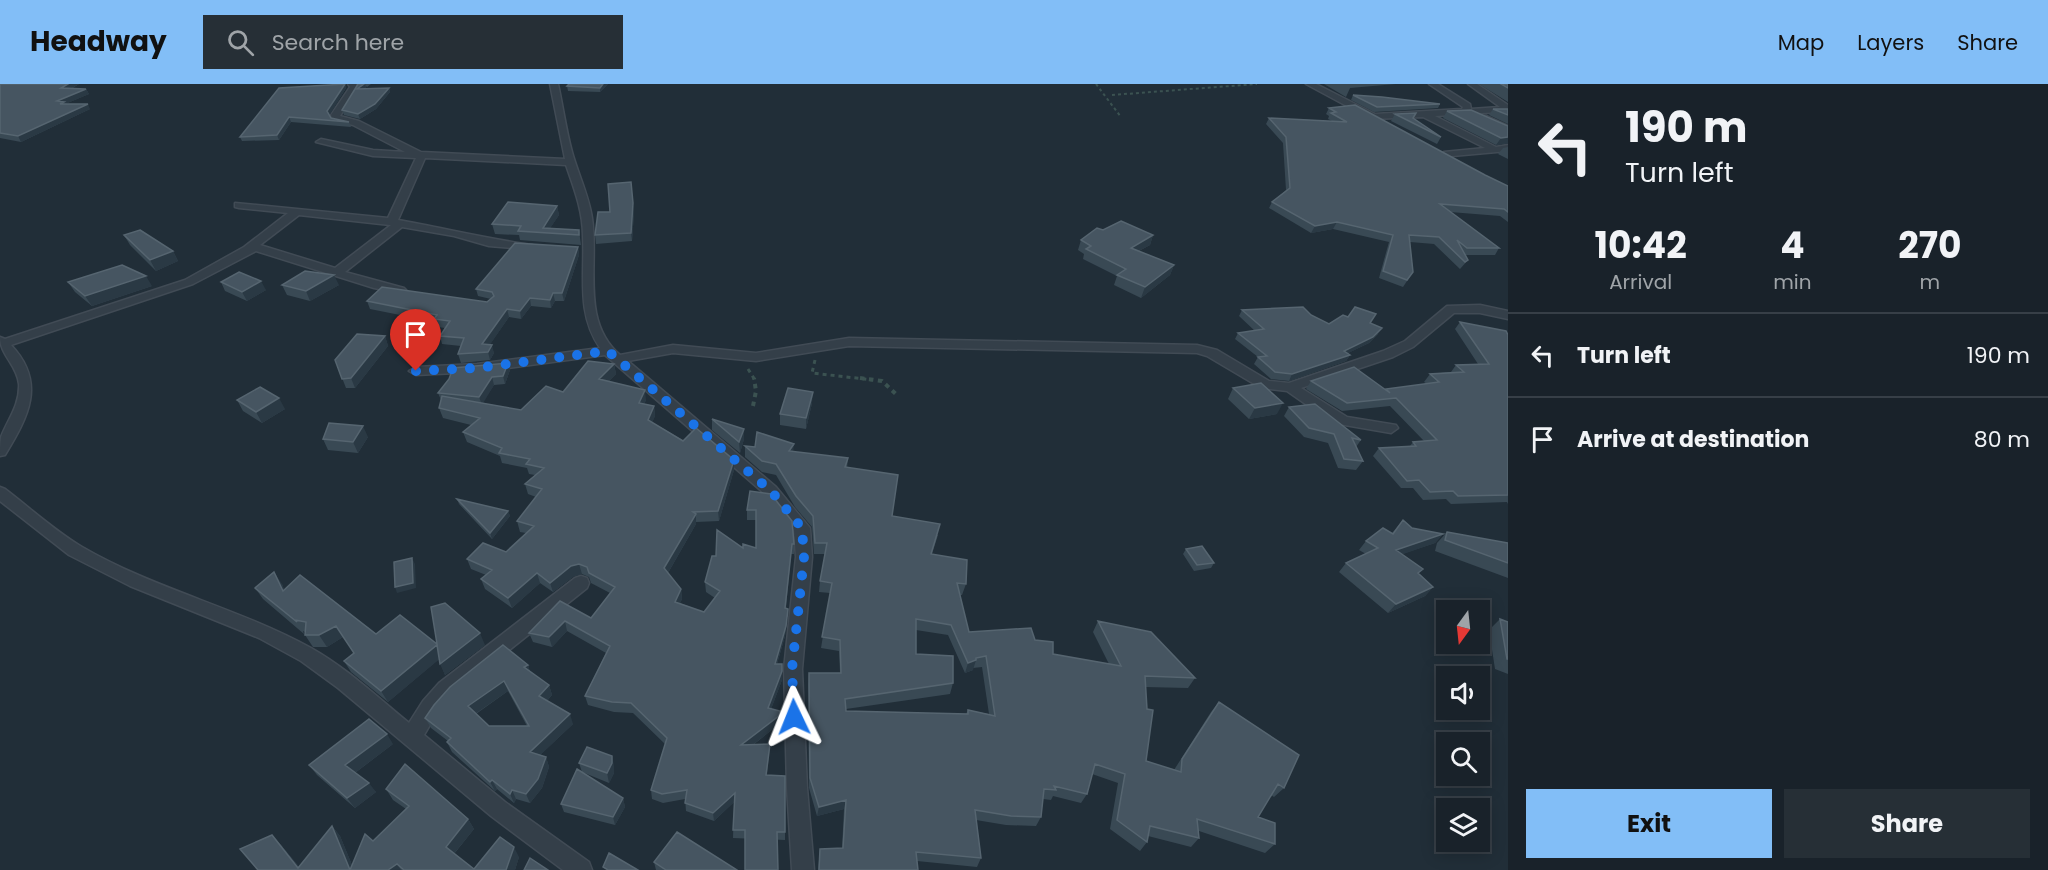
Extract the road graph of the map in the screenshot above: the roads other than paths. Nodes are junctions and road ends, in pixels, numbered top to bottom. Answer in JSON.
{"nodes":[{"id":1,"x":352,"y":84,"type":"edge"},
{"id":2,"x":554,"y":84,"type":"edge"},
{"id":3,"x":1310,"y":84,"type":"edge"},
{"id":4,"x":1433,"y":84,"type":"edge"},
{"id":5,"x":1472,"y":84,"type":"edge"},
{"id":6,"x":1466,"y":110,"type":"junction"},
{"id":7,"x":1422,"y":113,"type":"junction"},
{"id":8,"x":1374,"y":117,"type":"junction"},
{"id":9,"x":1392,"y":127,"type":"edge"},
{"id":10,"x":1508,"y":129,"type":"edge"},
{"id":11,"x":321,"y":142,"type":"dead end"},
{"id":12,"x":1508,"y":148,"type":"edge"},
{"id":13,"x":1434,"y":149,"type":"edge"},
{"id":14,"x":1494,"y":150,"type":"junction"},
{"id":15,"x":1444,"y":155,"type":"junction"},
{"id":16,"x":421,"y":156,"type":"junction"},
{"id":17,"x":571,"y":162,"type":"junction"},
{"id":18,"x":1462,"y":165,"type":"edge"},
{"id":19,"x":238,"y":205,"type":"dead end"},
{"id":20,"x":296,"y":212,"type":"junction"},
{"id":21,"x":395,"y":222,"type":"junction"},
{"id":22,"x":540,"y":248,"type":"edge"},
{"id":23,"x":249,"y":249,"type":"junction"},
{"id":24,"x":337,"y":272,"type":"junction"},
{"id":25,"x":411,"y":291,"type":"edge"},
{"id":26,"x":1508,"y":315,"type":"edge"},
{"id":27,"x":2,"y":343,"type":"edge"},
{"id":28,"x":613,"y":355,"type":"junction"},
{"id":29,"x":416,"y":371,"type":"dead end"},
{"id":30,"x":1290,"y":387,"type":"junction"},
{"id":31,"x":1391,"y":428,"type":"dead end"},
{"id":32,"x":0,"y":451,"type":"edge"},
{"id":33,"x":0,"y":493,"type":"edge"},
{"id":34,"x":581,"y":583,"type":"dead end"},
{"id":35,"x":411,"y":738,"type":"junction"},
{"id":36,"x":581,"y":870,"type":"edge"},
{"id":37,"x":803,"y":870,"type":"edge"}],
"edges":[{"from":1,"to":16,"type":"street"},
{"from":2,"to":17,"type":"street"},
{"from":3,"to":8,"type":"street"},
{"from":4,"to":6,"type":"street"},
{"from":5,"to":6,"type":"street"},
{"from":6,"to":7,"type":"street"},
{"from":6,"to":10,"type":"street"},
{"from":7,"to":8,"type":"street"},
{"from":7,"to":14,"type":"street"},
{"from":8,"to":9,"type":"street"},
{"from":11,"to":16,"type":"street"},
{"from":12,"to":14,"type":"street"},
{"from":13,"to":15,"type":"street"},
{"from":14,"to":15,"type":"street"},
{"from":15,"to":18,"type":"street"},
{"from":16,"to":17,"type":"street"},
{"from":16,"to":21,"type":"street"},
{"from":17,"to":28,"type":"street"},
{"from":19,"to":20,"type":"street"},
{"from":20,"to":21,"type":"street"},
{"from":20,"to":23,"type":"street"},
{"from":21,"to":22,"type":"street"},
{"from":21,"to":24,"type":"street"},
{"from":23,"to":24,"type":"street"},
{"from":23,"to":27,"type":"street"},
{"from":24,"to":25,"type":"street"},
{"from":26,"to":30,"type":"street"},
{"from":27,"to":32,"type":"street"},
{"from":28,"to":29,"type":"street"},
{"from":28,"to":30,"type":"street"},
{"from":28,"to":37,"type":"street"},
{"from":30,"to":31,"type":"street"},
{"from":33,"to":35,"type":"street"},
{"from":34,"to":35,"type":"street"},
{"from":35,"to":36,"type":"street"}]}
